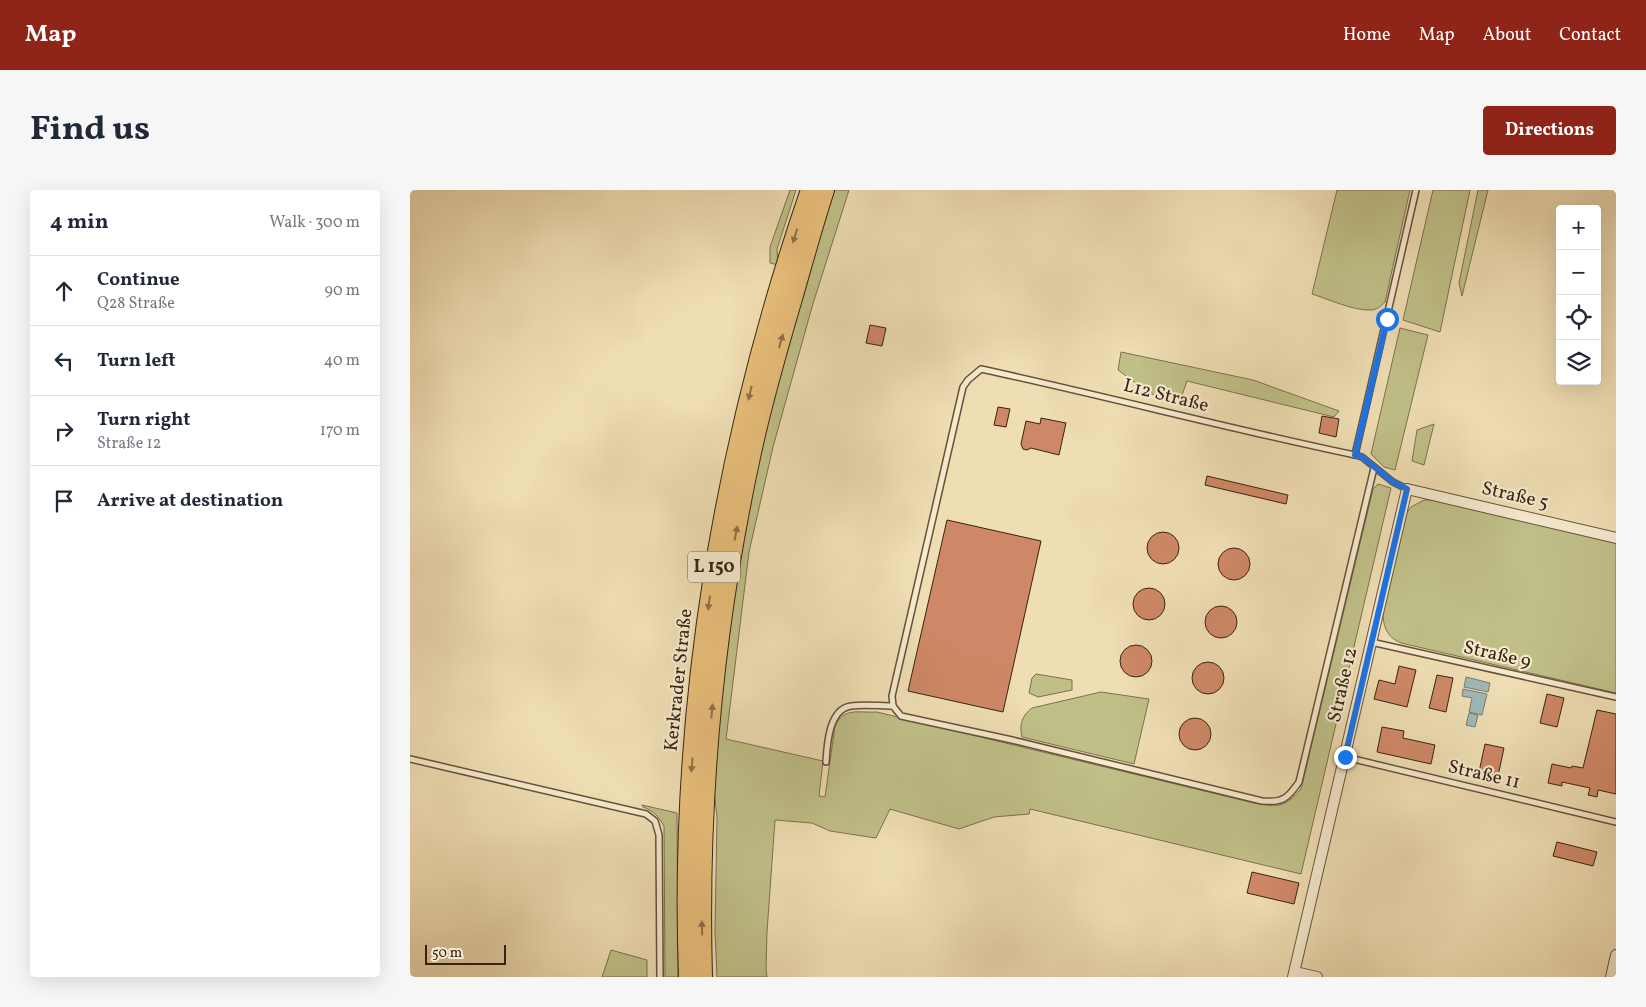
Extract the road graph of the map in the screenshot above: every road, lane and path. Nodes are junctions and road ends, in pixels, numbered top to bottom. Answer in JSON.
{"nodes":[{"id":1,"x":810,"y":190,"type":"edge"},
{"id":2,"x":825,"y":190,"type":"edge"},
{"id":3,"x":1416,"y":190,"type":"edge"},
{"id":4,"x":1355,"y":455,"type":"junction"},
{"id":5,"x":1374,"y":468,"type":"junction"},
{"id":6,"x":1407,"y":489,"type":"junction"},
{"id":7,"x":1616,"y":538,"type":"edge"},
{"id":8,"x":1371,"y":642,"type":"junction"},
{"id":9,"x":1616,"y":697,"type":"edge"},
{"id":10,"x":894,"y":706,"type":"junction"},
{"id":11,"x":1345,"y":757,"type":"junction"},
{"id":12,"x":410,"y":759,"type":"edge"},
{"id":13,"x":826,"y":762,"type":"dead end"},
{"id":14,"x":1616,"y":822,"type":"edge"},
{"id":15,"x":1616,"y":955,"type":"edge"},
{"id":16,"x":1294,"y":974,"type":"edge"},
{"id":17,"x":660,"y":977,"type":"edge"},
{"id":18,"x":688,"y":977,"type":"edge"},
{"id":19,"x":703,"y":977,"type":"edge"},
{"id":20,"x":1316,"y":977,"type":"edge"},
{"id":21,"x":1611,"y":977,"type":"edge"}],
"edges":[{"from":1,"to":18,"type":"highway","name":"Kerkrader Straße","number":"L 150","one_way":true},
{"from":19,"to":2,"type":"highway","name":"Kerkrader Straße","number":"L 150","one_way":true},
{"from":3,"to":4,"type":"lane"},
{"from":4,"to":5,"type":"lane"},
{"from":4,"to":10,"type":"lane","name":"L12 Straße"},
{"from":5,"to":6,"type":"lane"},
{"from":5,"to":10,"type":"lane"},
{"from":6,"to":7,"type":"street","name":"Straße 5"},
{"from":6,"to":8,"type":"street","name":"Straße 12"},
{"from":8,"to":9,"type":"lane","name":"Straße 9"},
{"from":8,"to":11,"type":"street","name":"Straße 12"},
{"from":10,"to":13,"type":"lane"},
{"from":11,"to":14,"type":"lane","name":"Straße 11"},
{"from":11,"to":16,"type":"street","name":"Straße 12"},
{"from":12,"to":17,"type":"lane"},
{"from":15,"to":21,"type":"street"},
{"from":16,"to":20,"type":"street"}]}
